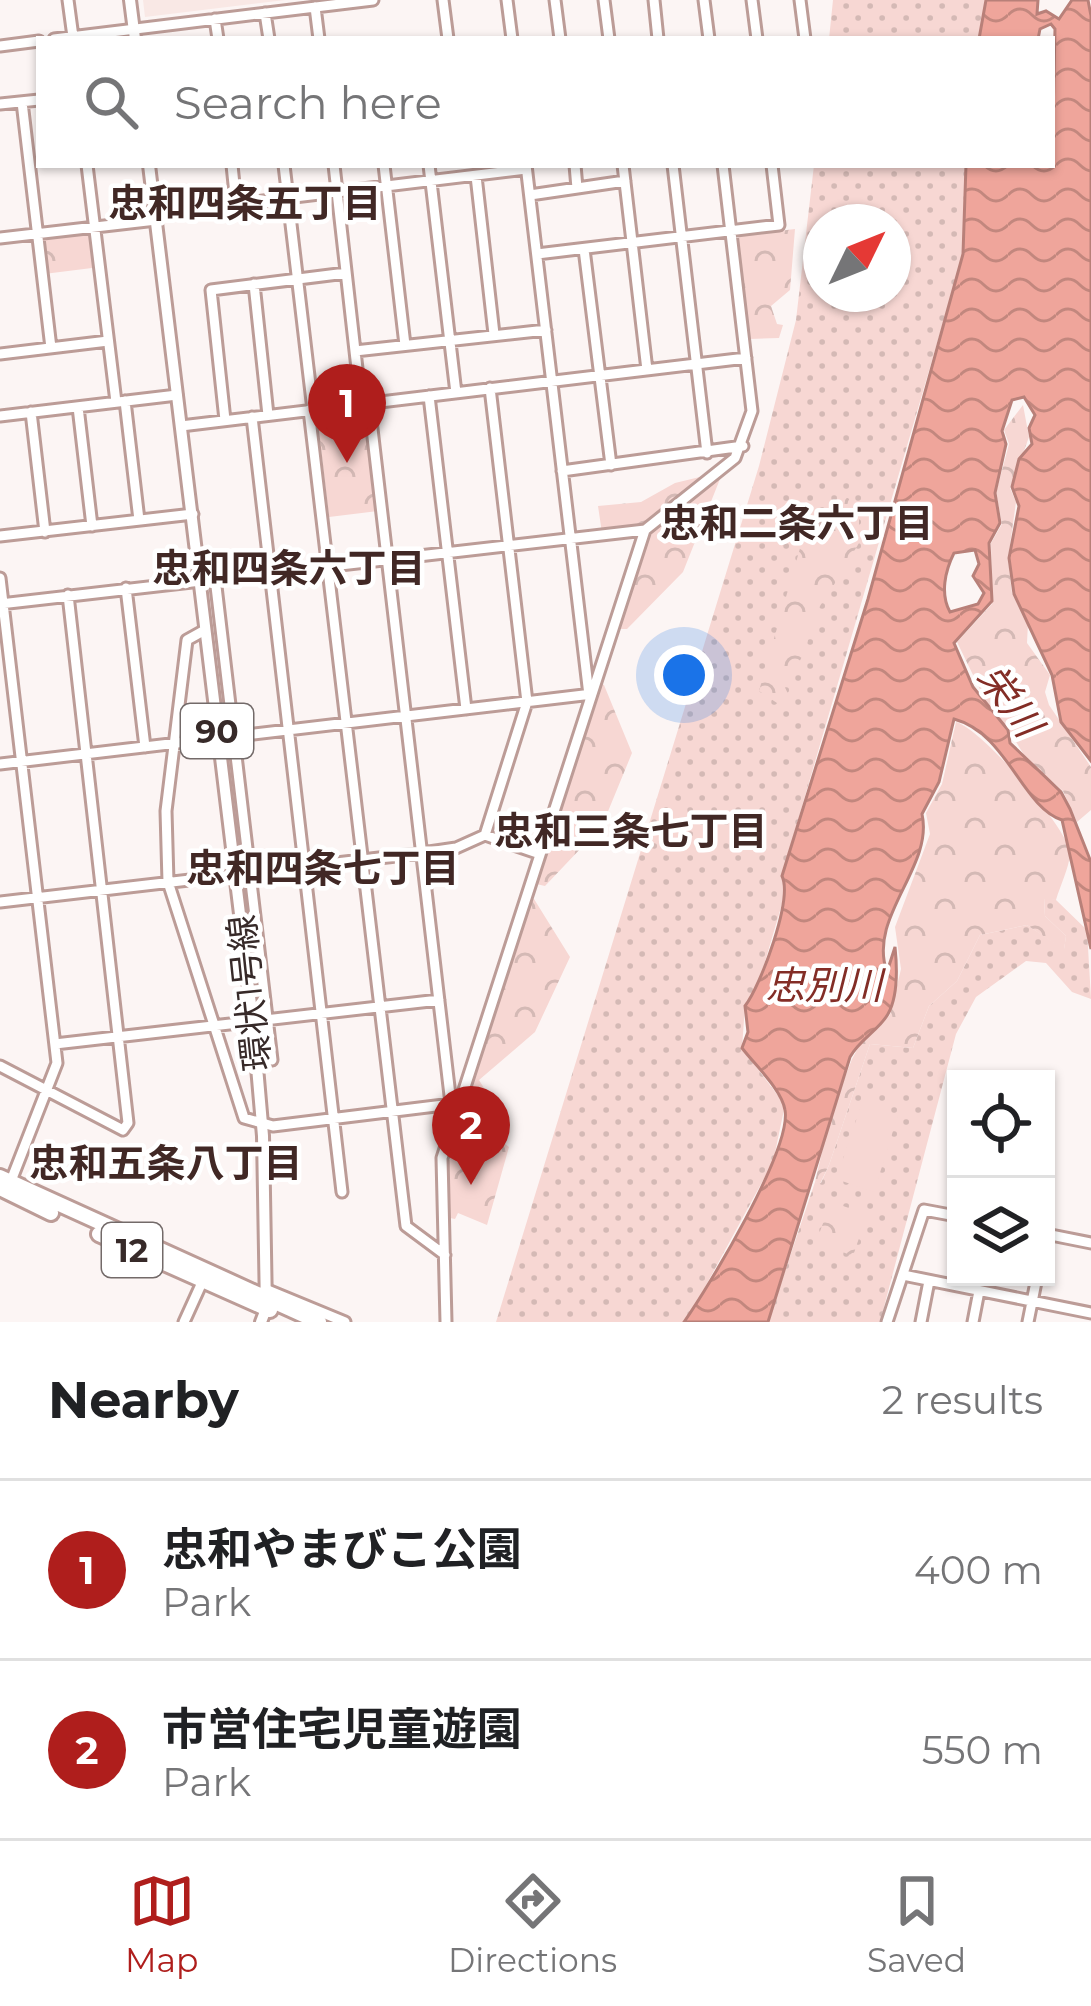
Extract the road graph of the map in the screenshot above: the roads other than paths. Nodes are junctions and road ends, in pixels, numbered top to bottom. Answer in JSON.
{"nodes":[{"id":1,"x":68,"y":0,"type":"edge"},
{"id":2,"x":130,"y":0,"type":"edge"},
{"id":3,"x":373,"y":0,"type":"edge"},
{"id":4,"x":442,"y":0,"type":"edge"},
{"id":5,"x":507,"y":0,"type":"edge"},
{"id":6,"x":555,"y":0,"type":"edge"},
{"id":7,"x":604,"y":0,"type":"edge"},
{"id":8,"x":654,"y":0,"type":"edge"},
{"id":9,"x":704,"y":0,"type":"edge"},
{"id":10,"x":752,"y":0,"type":"edge"},
{"id":11,"x":800,"y":0,"type":"edge"},
{"id":12,"x":321,"y":4,"type":"edge"},
{"id":13,"x":266,"y":13,"type":"junction"},
{"id":14,"x":215,"y":19,"type":"junction"},
{"id":15,"x":173,"y":24,"type":"junction"},
{"id":16,"x":134,"y":34,"type":"edge"},
{"id":17,"x":73,"y":36,"type":"edge"},
{"id":18,"x":93,"y":36,"type":"edge"},
{"id":19,"x":175,"y":36,"type":"edge"},
{"id":20,"x":218,"y":36,"type":"edge"},
{"id":21,"x":268,"y":36,"type":"edge"},
{"id":22,"x":319,"y":36,"type":"edge"},
{"id":23,"x":448,"y":36,"type":"edge"},
{"id":24,"x":512,"y":36,"type":"edge"},
{"id":25,"x":560,"y":36,"type":"edge"},
{"id":26,"x":609,"y":36,"type":"edge"},
{"id":27,"x":658,"y":36,"type":"edge"},
{"id":28,"x":709,"y":36,"type":"edge"},
{"id":29,"x":758,"y":36,"type":"edge"},
{"id":30,"x":805,"y":36,"type":"edge"},
{"id":31,"x":36,"y":41,"type":"edge"},
{"id":32,"x":0,"y":46,"type":"edge"},
{"id":33,"x":36,"y":100,"type":"edge"},
{"id":34,"x":22,"y":102,"type":"junction"},
{"id":35,"x":0,"y":104,"type":"edge"},
{"id":36,"x":87,"y":168,"type":"edge"},
{"id":37,"x":149,"y":168,"type":"edge"},
{"id":38,"x":232,"y":168,"type":"edge"},
{"id":39,"x":284,"y":168,"type":"edge"},
{"id":40,"x":334,"y":168,"type":"edge"},
{"id":41,"x":384,"y":168,"type":"edge"},
{"id":42,"x":429,"y":168,"type":"edge"},
{"id":43,"x":520,"y":168,"type":"edge"},
{"id":44,"x":526,"y":168,"type":"edge"},
{"id":45,"x":574,"y":168,"type":"edge"},
{"id":46,"x":623,"y":168,"type":"edge"},
{"id":47,"x":673,"y":168,"type":"edge"},
{"id":48,"x":723,"y":168,"type":"edge"},
{"id":49,"x":772,"y":168,"type":"edge"},
{"id":50,"x":462,"y":171,"type":"edge"},
{"id":51,"x":476,"y":176,"type":"junction"},
{"id":52,"x":431,"y":181,"type":"junction"},
{"id":53,"x":625,"y":182,"type":"junction"},
{"id":54,"x":386,"y":186,"type":"junction"},
{"id":55,"x":577,"y":188,"type":"junction"},
{"id":56,"x":338,"y":192,"type":"junction"},
{"id":57,"x":530,"y":195,"type":"junction"},
{"id":58,"x":288,"y":198,"type":"junction"},
{"id":59,"x":236,"y":204,"type":"junction"},
{"id":60,"x":156,"y":217,"type":"junction"},
{"id":61,"x":94,"y":227,"type":"junction"},
{"id":62,"x":731,"y":231,"type":"junction"},
{"id":63,"x":38,"y":234,"type":"junction"},
{"id":64,"x":682,"y":237,"type":"junction"},
{"id":65,"x":0,"y":238,"type":"edge"},
{"id":66,"x":632,"y":243,"type":"junction"},
{"id":67,"x":584,"y":249,"type":"junction"},
{"id":68,"x":537,"y":254,"type":"junction"},
{"id":69,"x":346,"y":273,"type":"junction"},
{"id":70,"x":297,"y":279,"type":"junction"},
{"id":71,"x":254,"y":284,"type":"junction"},
{"id":72,"x":546,"y":330,"type":"junction"},
{"id":73,"x":494,"y":334,"type":"junction"},
{"id":74,"x":450,"y":340,"type":"junction"},
{"id":75,"x":108,"y":341,"type":"junction"},
{"id":76,"x":405,"y":345,"type":"junction"},
{"id":77,"x":51,"y":348,"type":"junction"},
{"id":78,"x":355,"y":351,"type":"junction"},
{"id":79,"x":0,"y":354,"type":"edge"},
{"id":80,"x":746,"y":358,"type":"junction"},
{"id":81,"x":697,"y":364,"type":"junction"},
{"id":82,"x":647,"y":370,"type":"junction"},
{"id":83,"x":599,"y":376,"type":"junction"},
{"id":84,"x":552,"y":381,"type":"junction"},
{"id":85,"x":490,"y":388,"type":"junction"},
{"id":86,"x":455,"y":393,"type":"junction"},
{"id":87,"x":177,"y":395,"type":"junction"},
{"id":88,"x":429,"y":396,"type":"junction"},
{"id":89,"x":120,"y":402,"type":"junction"},
{"id":90,"x":365,"y":403,"type":"junction"},
{"id":91,"x":79,"y":407,"type":"junction"},
{"id":92,"x":311,"y":410,"type":"junction"},
{"id":93,"x":31,"y":412,"type":"junction"},
{"id":94,"x":268,"y":415,"type":"junction"},
{"id":95,"x":0,"y":416,"type":"edge"},
{"id":96,"x":252,"y":417,"type":"junction"},
{"id":97,"x":225,"y":420,"type":"junction"},
{"id":98,"x":181,"y":426,"type":"junction"},
{"id":99,"x":743,"y":446,"type":"junction"},
{"id":100,"x":707,"y":453,"type":"junction"},
{"id":101,"x":611,"y":465,"type":"junction"},
{"id":102,"x":562,"y":471,"type":"junction"},
{"id":103,"x":193,"y":514,"type":"junction"},
{"id":104,"x":139,"y":520,"type":"junction"},
{"id":105,"x":92,"y":526,"type":"junction"},
{"id":106,"x":645,"y":530,"type":"junction"},
{"id":107,"x":45,"y":532,"type":"junction"},
{"id":108,"x":0,"y":536,"type":"edge"},
{"id":109,"x":571,"y":537,"type":"junction"},
{"id":110,"x":509,"y":544,"type":"junction"},
{"id":111,"x":448,"y":551,"type":"junction"},
{"id":112,"x":387,"y":558,"type":"junction"},
{"id":113,"x":328,"y":565,"type":"junction"},
{"id":114,"x":272,"y":572,"type":"junction"},
{"id":115,"x":0,"y":578,"type":"edge"},
{"id":116,"x":215,"y":578,"type":"junction"},
{"id":117,"x":200,"y":579,"type":"junction"},
{"id":118,"x":126,"y":588,"type":"junction"},
{"id":119,"x":68,"y":596,"type":"junction"},
{"id":120,"x":2,"y":603,"type":"edge"},
{"id":121,"x":205,"y":630,"type":"junction"},
{"id":122,"x":590,"y":694,"type":"junction"},
{"id":123,"x":527,"y":702,"type":"junction"},
{"id":124,"x":466,"y":709,"type":"junction"},
{"id":125,"x":405,"y":716,"type":"junction"},
{"id":126,"x":346,"y":723,"type":"junction"},
{"id":127,"x":289,"y":729,"type":"junction"},
{"id":128,"x":233,"y":736,"type":"junction"},
{"id":129,"x":218,"y":737,"type":"junction"},
{"id":130,"x":173,"y":743,"type":"junction"},
{"id":131,"x":145,"y":747,"type":"junction"},
{"id":132,"x":87,"y":753,"type":"junction"},
{"id":133,"x":22,"y":761,"type":"junction"},
{"id":134,"x":0,"y":764,"type":"edge"},
{"id":135,"x":485,"y":836,"type":"junction"},
{"id":136,"x":422,"y":853,"type":"junction"},
{"id":137,"x":541,"y":854,"type":"junction"},
{"id":138,"x":364,"y":859,"type":"junction"},
{"id":139,"x":305,"y":866,"type":"junction"},
{"id":140,"x":242,"y":874,"type":"junction"},
{"id":141,"x":168,"y":882,"type":"junction"},
{"id":142,"x":101,"y":890,"type":"junction"},
{"id":143,"x":37,"y":898,"type":"junction"},
{"id":144,"x":0,"y":902,"type":"edge"},
{"id":145,"x":440,"y":1000,"type":"junction"},
{"id":146,"x":381,"y":1007,"type":"junction"},
{"id":147,"x":322,"y":1014,"type":"junction"},
{"id":148,"x":267,"y":1020,"type":"junction"},
{"id":149,"x":253,"y":1021,"type":"junction"},
{"id":150,"x":213,"y":1026,"type":"junction"},
{"id":151,"x":118,"y":1037,"type":"junction"},
{"id":152,"x":55,"y":1044,"type":"junction"},
{"id":153,"x":272,"y":1060,"type":"dead end"},
{"id":154,"x":0,"y":1066,"type":"edge"},
{"id":155,"x":46,"y":1093,"type":"junction"},
{"id":156,"x":455,"y":1104,"type":"junction"},
{"id":157,"x":392,"y":1111,"type":"junction"},
{"id":158,"x":335,"y":1118,"type":"junction"},
{"id":159,"x":262,"y":1126,"type":"junction"},
{"id":160,"x":4,"y":1185,"type":"edge"},
{"id":161,"x":342,"y":1192,"type":"dead end"},
{"id":162,"x":947,"y":1214,"type":"edge"},
{"id":163,"x":1055,"y":1236,"type":"edge"},
{"id":164,"x":1091,"y":1243,"type":"edge"},
{"id":165,"x":446,"y":1255,"type":"junction"},
{"id":166,"x":903,"y":1275,"type":"junction"},
{"id":167,"x":204,"y":1277,"type":"junction"},
{"id":168,"x":929,"y":1281,"type":"junction"},
{"id":169,"x":1035,"y":1286,"type":"edge"},
{"id":170,"x":980,"y":1291,"type":"junction"},
{"id":171,"x":1032,"y":1301,"type":"junction"},
{"id":172,"x":266,"y":1309,"type":"edge"},
{"id":173,"x":1087,"y":1316,"type":"edge"},
{"id":174,"x":184,"y":1322,"type":"edge"},
{"id":175,"x":297,"y":1322,"type":"edge"},
{"id":176,"x":319,"y":1322,"type":"edge"},
{"id":177,"x":345,"y":1322,"type":"edge"},
{"id":178,"x":446,"y":1322,"type":"edge"},
{"id":179,"x":887,"y":1322,"type":"edge"},
{"id":180,"x":921,"y":1322,"type":"edge"},
{"id":181,"x":974,"y":1322,"type":"edge"},
{"id":182,"x":1028,"y":1322,"type":"edge"}],
"edges":[{"from":1,"to":17,"type":"street"},
{"from":2,"to":16,"type":"main road"},
{"from":3,"to":12,"type":"street"},
{"from":4,"to":23,"type":"street"},
{"from":5,"to":24,"type":"street"},
{"from":6,"to":25,"type":"street"},
{"from":7,"to":26,"type":"street"},
{"from":8,"to":27,"type":"street"},
{"from":9,"to":28,"type":"street"},
{"from":10,"to":29,"type":"street"},
{"from":11,"to":30,"type":"street"},
{"from":12,"to":13,"type":"street"},
{"from":12,"to":22,"type":"street"},
{"from":13,"to":14,"type":"street"},
{"from":13,"to":21,"type":"street"},
{"from":14,"to":15,"type":"street"},
{"from":14,"to":20,"type":"street"},
{"from":15,"to":16,"type":"street"},
{"from":15,"to":19,"type":"street"},
{"from":16,"to":18,"type":"street"},
{"from":31,"to":32,"type":"street"},
{"from":33,"to":34,"type":"street"},
{"from":34,"to":35,"type":"street"},
{"from":34,"to":63,"type":"street"},
{"from":36,"to":61,"type":"street"},
{"from":37,"to":60,"type":"main road","name":"環状1号線","number":"90"},
{"from":38,"to":59,"type":"street"},
{"from":39,"to":58,"type":"street"},
{"from":40,"to":56,"type":"street"},
{"from":41,"to":54,"type":"street"},
{"from":42,"to":52,"type":"street"},
{"from":43,"to":51,"type":"street"},
{"from":44,"to":57,"type":"street"},
{"from":45,"to":55,"type":"street"},
{"from":46,"to":53,"type":"street"},
{"from":47,"to":64,"type":"street"},
{"from":48,"to":62,"type":"street"},
{"from":49,"to":62,"type":"street"},
{"from":50,"to":51,"type":"street"},
{"from":50,"to":52,"type":"street"},
{"from":51,"to":73,"type":"street"},
{"from":52,"to":54,"type":"street"},
{"from":52,"to":74,"type":"street"},
{"from":53,"to":55,"type":"street"},
{"from":53,"to":66,"type":"street"},
{"from":54,"to":56,"type":"street"},
{"from":54,"to":76,"type":"street"},
{"from":55,"to":57,"type":"street"},
{"from":56,"to":58,"type":"street"},
{"from":56,"to":69,"type":"street"},
{"from":57,"to":68,"type":"street"},
{"from":58,"to":59,"type":"street"},
{"from":58,"to":70,"type":"street"},
{"from":59,"to":60,"type":"street"},
{"from":60,"to":61,"type":"street"},
{"from":60,"to":87,"type":"main road","name":"環状1号線","number":"90"},
{"from":61,"to":63,"type":"street"},
{"from":61,"to":75,"type":"street"},
{"from":62,"to":64,"type":"street"},
{"from":62,"to":80,"type":"street"},
{"from":63,"to":65,"type":"street"},
{"from":63,"to":77,"type":"street"},
{"from":64,"to":66,"type":"street"},
{"from":64,"to":81,"type":"street"},
{"from":66,"to":67,"type":"street"},
{"from":66,"to":82,"type":"street"},
{"from":67,"to":68,"type":"street"},
{"from":67,"to":83,"type":"street"},
{"from":68,"to":72,"type":"street"},
{"from":69,"to":70,"type":"street"},
{"from":69,"to":78,"type":"street"},
{"from":70,"to":71,"type":"street"},
{"from":70,"to":92,"type":"street"},
{"from":71,"to":94,"type":"street"},
{"from":71,"to":97,"type":"street"},
{"from":72,"to":73,"type":"street"},
{"from":72,"to":84,"type":"street"},
{"from":73,"to":74,"type":"street"},
{"from":74,"to":76,"type":"street"},
{"from":74,"to":86,"type":"street"},
{"from":75,"to":77,"type":"street"},
{"from":75,"to":89,"type":"street"},
{"from":76,"to":78,"type":"street"},
{"from":77,"to":79,"type":"street"},
{"from":78,"to":90,"type":"street"},
{"from":80,"to":81,"type":"street"},
{"from":80,"to":99,"type":"street"},
{"from":81,"to":82,"type":"street"},
{"from":81,"to":100,"type":"street"},
{"from":82,"to":83,"type":"street"},
{"from":83,"to":84,"type":"street"},
{"from":83,"to":101,"type":"street"},
{"from":84,"to":85,"type":"street"},
{"from":84,"to":102,"type":"street"},
{"from":85,"to":86,"type":"street"},
{"from":85,"to":110,"type":"street"},
{"from":86,"to":88,"type":"street"},
{"from":87,"to":89,"type":"street"},
{"from":87,"to":98,"type":"main road","name":"環状1号線","number":"90"},
{"from":88,"to":90,"type":"street"},
{"from":88,"to":111,"type":"street"},
{"from":89,"to":91,"type":"street"},
{"from":89,"to":104,"type":"street"},
{"from":90,"to":92,"type":"street"},
{"from":90,"to":112,"type":"street"},
{"from":91,"to":93,"type":"street"},
{"from":91,"to":105,"type":"street"},
{"from":92,"to":94,"type":"street"},
{"from":92,"to":113,"type":"street"},
{"from":93,"to":95,"type":"street"},
{"from":93,"to":107,"type":"street"},
{"from":94,"to":96,"type":"street"},
{"from":96,"to":97,"type":"street"},
{"from":96,"to":114,"type":"street"},
{"from":97,"to":98,"type":"street"},
{"from":98,"to":103,"type":"main road","name":"環状1号線","number":"90"},
{"from":99,"to":100,"type":"street"},
{"from":99,"to":106,"type":"street"},
{"from":100,"to":101,"type":"street"},
{"from":101,"to":102,"type":"street"},
{"from":102,"to":109,"type":"street"},
{"from":103,"to":104,"type":"street"},
{"from":103,"to":117,"type":"main road","name":"環状1号線","number":"90"},
{"from":104,"to":105,"type":"street"},
{"from":105,"to":107,"type":"street"},
{"from":106,"to":109,"type":"street"},
{"from":106,"to":122,"type":"street"},
{"from":107,"to":108,"type":"street"},
{"from":109,"to":110,"type":"street"},
{"from":109,"to":122,"type":"street"},
{"from":110,"to":111,"type":"street"},
{"from":110,"to":123,"type":"street"},
{"from":111,"to":112,"type":"street"},
{"from":111,"to":124,"type":"street"},
{"from":112,"to":113,"type":"street"},
{"from":112,"to":125,"type":"street"},
{"from":113,"to":114,"type":"street"},
{"from":113,"to":126,"type":"street"},
{"from":114,"to":116,"type":"street"},
{"from":114,"to":127,"type":"street"},
{"from":115,"to":120,"type":"street"},
{"from":116,"to":117,"type":"street"},
{"from":116,"to":128,"type":"street"},
{"from":117,"to":118,"type":"street"},
{"from":117,"to":121,"type":"main road","name":"環状1号線","number":"90"},
{"from":118,"to":119,"type":"street"},
{"from":118,"to":131,"type":"street"},
{"from":119,"to":120,"type":"street"},
{"from":119,"to":132,"type":"street"},
{"from":120,"to":133,"type":"street"},
{"from":121,"to":129,"type":"main road","name":"環状1号線","number":"90"},
{"from":121,"to":130,"type":"street"},
{"from":122,"to":123,"type":"street"},
{"from":122,"to":137,"type":"street"},
{"from":123,"to":124,"type":"street"},
{"from":123,"to":135,"type":"street"},
{"from":124,"to":125,"type":"street"},
{"from":125,"to":126,"type":"street"},
{"from":125,"to":136,"type":"street"},
{"from":126,"to":127,"type":"street"},
{"from":126,"to":138,"type":"street"},
{"from":127,"to":128,"type":"street"},
{"from":127,"to":139,"type":"street"},
{"from":128,"to":129,"type":"street"},
{"from":128,"to":140,"type":"street"},
{"from":129,"to":130,"type":"street"},
{"from":129,"to":140,"type":"main road","name":"環状1号線","number":"90"},
{"from":130,"to":131,"type":"street"},
{"from":130,"to":141,"type":"street"},
{"from":131,"to":132,"type":"street"},
{"from":132,"to":133,"type":"street"},
{"from":132,"to":142,"type":"street"},
{"from":133,"to":134,"type":"street"},
{"from":133,"to":143,"type":"street"},
{"from":135,"to":136,"type":"street"},
{"from":135,"to":137,"type":"street"},
{"from":136,"to":138,"type":"street"},
{"from":136,"to":145,"type":"street"},
{"from":137,"to":156,"type":"street"},
{"from":138,"to":139,"type":"street"},
{"from":138,"to":146,"type":"street"},
{"from":139,"to":140,"type":"street"},
{"from":139,"to":147,"type":"street"},
{"from":140,"to":141,"type":"street"},
{"from":140,"to":148,"type":"street"},
{"from":140,"to":149,"type":"main road","name":"環状1号線","number":"90"},
{"from":141,"to":142,"type":"street"},
{"from":141,"to":150,"type":"street"},
{"from":142,"to":143,"type":"street"},
{"from":142,"to":151,"type":"street"},
{"from":143,"to":144,"type":"street"},
{"from":143,"to":152,"type":"street"},
{"from":145,"to":146,"type":"street"},
{"from":145,"to":156,"type":"street"},
{"from":146,"to":147,"type":"street"},
{"from":146,"to":157,"type":"street"},
{"from":147,"to":148,"type":"street"},
{"from":147,"to":158,"type":"street"},
{"from":148,"to":149,"type":"street"},
{"from":148,"to":153,"type":"street"},
{"from":149,"to":150,"type":"street"},
{"from":149,"to":159,"type":"main road","name":"環状1号線","number":"90"},
{"from":150,"to":151,"type":"street"},
{"from":150,"to":159,"type":"street"},
{"from":151,"to":152,"type":"street"},
{"from":151,"to":155,"type":"street"},
{"from":152,"to":155,"type":"street"},
{"from":154,"to":155,"type":"street"},
{"from":155,"to":160,"type":"street"},
{"from":156,"to":157,"type":"street"},
{"from":156,"to":165,"type":"street"},
{"from":157,"to":158,"type":"street"},
{"from":157,"to":165,"type":"street"},
{"from":158,"to":159,"type":"street"},
{"from":158,"to":161,"type":"street"},
{"from":159,"to":172,"type":"main road","name":"環状1号線","number":"90"},
{"from":160,"to":167,"type":"highway","number":"12"},
{"from":162,"to":166,"type":"street"},
{"from":163,"to":164,"type":"street"},
{"from":165,"to":178,"type":"street"},
{"from":166,"to":168,"type":"street"},
{"from":166,"to":179,"type":"street"},
{"from":167,"to":172,"type":"highway","number":"12"},
{"from":167,"to":174,"type":"street"},
{"from":168,"to":170,"type":"street"},
{"from":168,"to":180,"type":"street"},
{"from":169,"to":171,"type":"street"},
{"from":170,"to":171,"type":"street"},
{"from":170,"to":181,"type":"street"},
{"from":171,"to":173,"type":"street"},
{"from":171,"to":182,"type":"street"},
{"from":172,"to":175,"type":"highway","number":"12"},
{"from":172,"to":176,"type":"highway","number":"12"},
{"from":172,"to":177,"type":"street"}]}
